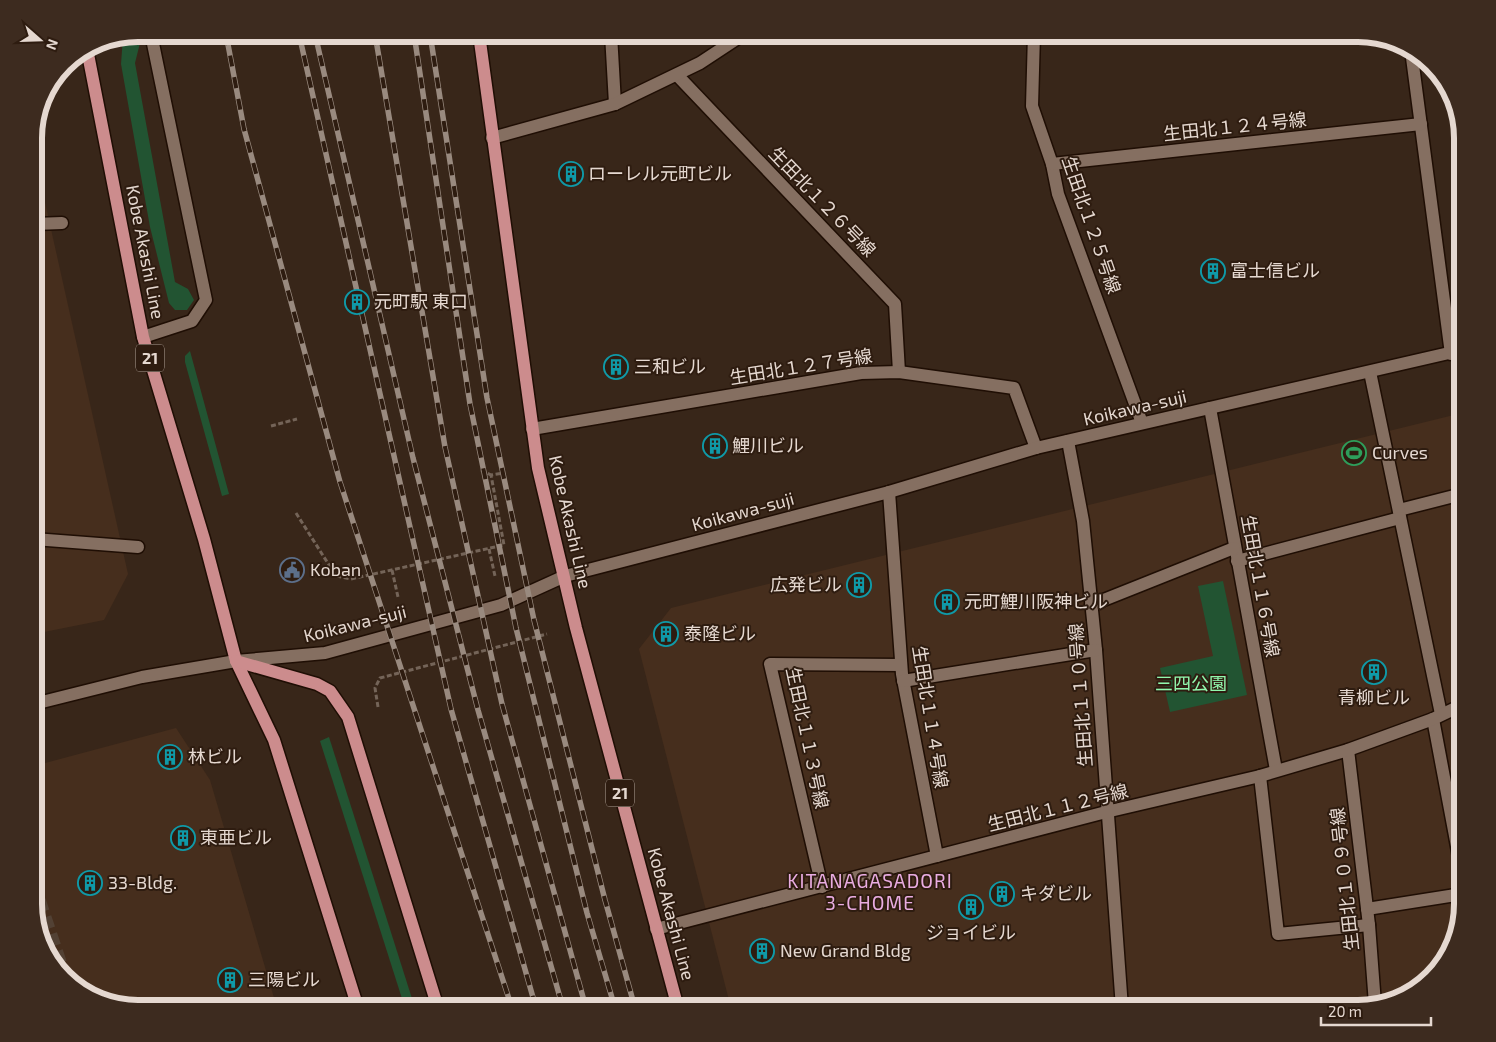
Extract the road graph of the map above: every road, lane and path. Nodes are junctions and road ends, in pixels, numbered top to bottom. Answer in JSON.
{"nodes":[{"id":1,"x":1034,"y":42,"type":"edge"},
{"id":2,"x":153,"y":43,"type":"edge"},
{"id":3,"x":480,"y":43,"type":"edge"},
{"id":4,"x":611,"y":43,"type":"edge"},
{"id":5,"x":731,"y":43,"type":"edge"},
{"id":6,"x":88,"y":56,"type":"edge"},
{"id":7,"x":1411,"y":59,"type":"edge"},
{"id":8,"x":677,"y":75,"type":"junction"},
{"id":9,"x":615,"y":104,"type":"junction"},
{"id":10,"x":1421,"y":124,"type":"junction"},
{"id":11,"x":492,"y":138,"type":"junction"},
{"id":12,"x":1052,"y":164,"type":"junction"},
{"id":13,"x":62,"y":223,"type":"dead end"},
{"id":14,"x":43,"y":224,"type":"edge"},
{"id":15,"x":144,"y":337,"type":"junction"},
{"id":16,"x":1454,"y":339,"type":"edge"},
{"id":17,"x":1454,"y":352,"type":"edge"},
{"id":18,"x":899,"y":372,"type":"junction"},
{"id":19,"x":1370,"y":372,"type":"junction"},
{"id":20,"x":1210,"y":408,"type":"junction"},
{"id":21,"x":297,"y":419,"type":"dead end"},
{"id":22,"x":1142,"y":423,"type":"junction"},
{"id":23,"x":271,"y":426,"type":"dead end"},
{"id":24,"x":532,"y":429,"type":"junction"},
{"id":25,"x":1068,"y":441,"type":"junction"},
{"id":26,"x":1036,"y":448,"type":"junction"},
{"id":27,"x":481,"y":470,"type":"dead end"},
{"id":28,"x":503,"y":473,"type":"dead end"},
{"id":29,"x":492,"y":475,"type":"junction"},
{"id":30,"x":890,"y":492,"type":"junction"},
{"id":31,"x":1454,"y":497,"type":"edge"},
{"id":32,"x":296,"y":513,"type":"dead end"},
{"id":33,"x":1400,"y":514,"type":"junction"},
{"id":34,"x":43,"y":540,"type":"edge"},
{"id":35,"x":138,"y":547,"type":"dead end"},
{"id":36,"x":489,"y":549,"type":"junction"},
{"id":37,"x":1235,"y":554,"type":"junction"},
{"id":38,"x":392,"y":570,"type":"junction"},
{"id":39,"x":495,"y":576,"type":"dead end"},
{"id":40,"x":565,"y":576,"type":"junction"},
{"id":41,"x":398,"y":597,"type":"dead end"},
{"id":42,"x":1091,"y":605,"type":"junction"},
{"id":43,"x":547,"y":634,"type":"dead end"},
{"id":44,"x":1096,"y":650,"type":"junction"},
{"id":45,"x":236,"y":661,"type":"junction"},
{"id":46,"x":902,"y":665,"type":"junction"},
{"id":47,"x":903,"y":681,"type":"junction"},
{"id":48,"x":43,"y":702,"type":"edge"},
{"id":49,"x":378,"y":707,"type":"dead end"},
{"id":50,"x":1454,"y":709,"type":"edge"},
{"id":51,"x":1437,"y":716,"type":"junction"},
{"id":52,"x":1348,"y":750,"type":"junction"},
{"id":53,"x":1276,"y":770,"type":"junction"},
{"id":54,"x":1260,"y":776,"type":"junction"},
{"id":55,"x":1106,"y":812,"type":"junction"},
{"id":56,"x":1454,"y":823,"type":"edge"},
{"id":57,"x":937,"y":856,"type":"junction"},
{"id":58,"x":822,"y":887,"type":"junction"},
{"id":59,"x":1454,"y":895,"type":"edge"},
{"id":60,"x":1367,"y":909,"type":"junction"},
{"id":61,"x":1369,"y":925,"type":"junction"},
{"id":62,"x":656,"y":928,"type":"junction"},
{"id":63,"x":1375,"y":998,"type":"edge"},
{"id":64,"x":355,"y":999,"type":"edge"},
{"id":65,"x":435,"y":999,"type":"edge"},
{"id":66,"x":676,"y":999,"type":"edge"},
{"id":67,"x":1121,"y":999,"type":"edge"}],
"edges":[{"from":1,"to":12,"type":"street","name":"生田北１２５号線"},
{"from":2,"to":15,"type":"street"},
{"from":3,"to":11,"type":"main road","name":"Kobe Akashi Line","number":"21"},
{"from":4,"to":9,"type":"street"},
{"from":5,"to":8,"type":"street"},
{"from":6,"to":15,"type":"main road","name":"Kobe Akashi Line","number":"21"},
{"from":7,"to":10,"type":"street"},
{"from":8,"to":9,"type":"street"},
{"from":8,"to":18,"type":"street","name":"生田北１２６号線"},
{"from":9,"to":11,"type":"street"},
{"from":10,"to":12,"type":"street","name":"生田北１２４号線"},
{"from":10,"to":16,"type":"street"},
{"from":11,"to":24,"type":"main road","name":"Kobe Akashi Line","number":"21"},
{"from":12,"to":22,"type":"street","name":"生田北１２５号線"},
{"from":13,"to":14,"type":"street"},
{"from":15,"to":45,"type":"main road","name":"Kobe Akashi Line","number":"21"},
{"from":17,"to":19,"type":"street","name":"Koikawa-suji"},
{"from":18,"to":24,"type":"street","name":"生田北１２７号線"},
{"from":18,"to":26,"type":"street","name":"生田北１２７号線"},
{"from":19,"to":20,"type":"street","name":"Koikawa-suji"},
{"from":19,"to":33,"type":"street"},
{"from":20,"to":22,"type":"street","name":"Koikawa-suji"},
{"from":20,"to":37,"type":"street","name":"生田北１１６号線"},
{"from":21,"to":23,"type":"path"},
{"from":22,"to":25,"type":"street","name":"Koikawa-suji"},
{"from":24,"to":40,"type":"main road","name":"Kobe Akashi Line","number":"21"},
{"from":25,"to":26,"type":"street","name":"Koikawa-suji"},
{"from":25,"to":42,"type":"street","name":"生田北１１０号線"},
{"from":26,"to":30,"type":"street","name":"Koikawa-suji"},
{"from":27,"to":29,"type":"path"},
{"from":28,"to":29,"type":"path"},
{"from":29,"to":36,"type":"path"},
{"from":30,"to":40,"type":"street","name":"Koikawa-suji"},
{"from":30,"to":46,"type":"street","name":"生田北１１４号線"},
{"from":31,"to":33,"type":"street"},
{"from":32,"to":38,"type":"path"},
{"from":33,"to":37,"type":"street"},
{"from":33,"to":51,"type":"street"},
{"from":34,"to":35,"type":"street"},
{"from":36,"to":38,"type":"path"},
{"from":36,"to":39,"type":"path"},
{"from":37,"to":42,"type":"street"},
{"from":37,"to":53,"type":"street","name":"生田北１１６号線"},
{"from":38,"to":41,"type":"path"},
{"from":40,"to":45,"type":"street","name":"Koikawa-suji"},
{"from":40,"to":62,"type":"main road","name":"Kobe Akashi Line","number":"21"},
{"from":42,"to":44,"type":"street","name":"生田北１１０号線"},
{"from":43,"to":49,"type":"path"},
{"from":44,"to":47,"type":"street"},
{"from":44,"to":55,"type":"street","name":"生田北１１０号線"},
{"from":45,"to":48,"type":"street","name":"Koikawa-suji"},
{"from":45,"to":64,"type":"main road","name":"Kobe Akashi Line","number":"21"},
{"from":45,"to":65,"type":"main road"},
{"from":46,"to":47,"type":"street","name":"生田北１１４号線"},
{"from":46,"to":58,"type":"street","name":"生田北１１３号線"},
{"from":47,"to":57,"type":"street","name":"生田北１１４号線"},
{"from":50,"to":51,"type":"street","name":"生田北１１２号線"},
{"from":51,"to":52,"type":"street","name":"生田北１１２号線"},
{"from":51,"to":56,"type":"street"},
{"from":52,"to":53,"type":"street","name":"生田北１１２号線"},
{"from":52,"to":60,"type":"street","name":"生田北１０９号線"},
{"from":53,"to":54,"type":"street","name":"生田北１１２号線"},
{"from":54,"to":55,"type":"street","name":"生田北１１２号線"},
{"from":54,"to":61,"type":"street"},
{"from":55,"to":57,"type":"street","name":"生田北１１２号線"},
{"from":55,"to":67,"type":"street","name":"生田北１１０号線"},
{"from":57,"to":58,"type":"street","name":"生田北１１２号線"},
{"from":58,"to":62,"type":"street","name":"生田北１１２号線"},
{"from":59,"to":60,"type":"street"},
{"from":60,"to":61,"type":"street","name":"生田北１０９号線"},
{"from":61,"to":63,"type":"street","name":"生田北１０９号線"},
{"from":62,"to":66,"type":"main road","name":"Kobe Akashi Line","number":"21"}]}
